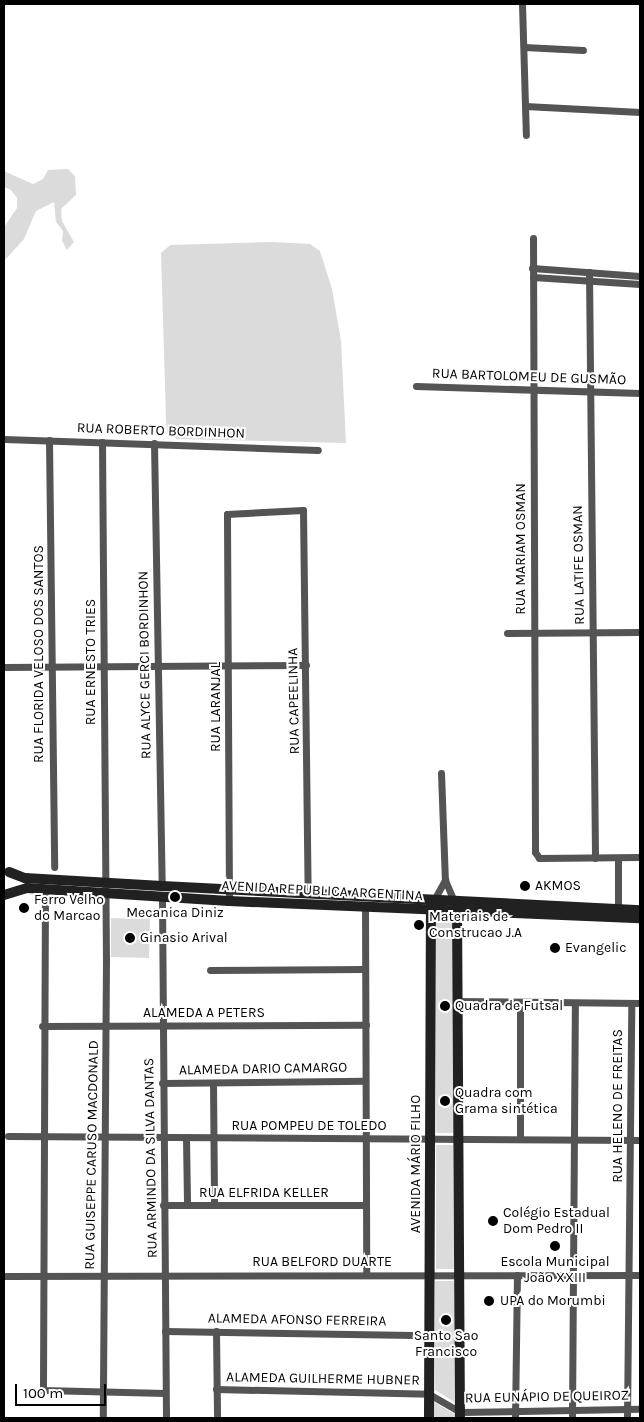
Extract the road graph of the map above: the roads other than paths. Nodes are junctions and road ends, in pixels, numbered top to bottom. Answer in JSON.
{"nodes":[{"id":1,"x":522,"y":4,"type":"edge"},
{"id":2,"x":524,"y":47,"type":"junction"},
{"id":3,"x":583,"y":50,"type":"dead end"},
{"id":4,"x":525,"y":106,"type":"junction"},
{"id":5,"x":640,"y":112,"type":"edge"},
{"id":6,"x":526,"y":135,"type":"dead end"},
{"id":7,"x":533,"y":238,"type":"dead end"},
{"id":8,"x":532,"y":268,"type":"junction"},
{"id":9,"x":589,"y":272,"type":"junction"},
{"id":10,"x":640,"y":276,"type":"edge"},
{"id":11,"x":533,"y":277,"type":"junction"},
{"id":12,"x":588,"y":280,"type":"junction"},
{"id":13,"x":640,"y":284,"type":"edge"},
{"id":14,"x":416,"y":386,"type":"dead end"},
{"id":15,"x":533,"y":389,"type":"junction"},
{"id":16,"x":590,"y":391,"type":"junction"},
{"id":17,"x":640,"y":393,"type":"edge"},
{"id":18,"x":4,"y":439,"type":"edge"},
{"id":19,"x":49,"y":440,"type":"junction"},
{"id":20,"x":102,"y":442,"type":"junction"},
{"id":21,"x":154,"y":443,"type":"junction"},
{"id":22,"x":318,"y":450,"type":"dead end"},
{"id":23,"x":227,"y":514,"type":"joint"},
{"id":24,"x":592,"y":632,"type":"junction"},
{"id":25,"x":640,"y":632,"type":"edge"},
{"id":26,"x":506,"y":633,"type":"dead end"},
{"id":27,"x":533,"y":633,"type":"junction"},
{"id":28,"x":306,"y":665,"type":"junction"},
{"id":29,"x":4,"y":666,"type":"edge"},
{"id":30,"x":53,"y":666,"type":"junction"},
{"id":31,"x":104,"y":666,"type":"junction"},
{"id":32,"x":157,"y":666,"type":"junction"},
{"id":33,"x":228,"y":666,"type":"junction"},
{"id":34,"x":441,"y":773,"type":"dead end"},
{"id":35,"x":640,"y":857,"type":"edge"},
{"id":36,"x":595,"y":858,"type":"junction"},
{"id":37,"x":618,"y":858,"type":"junction"},
{"id":38,"x":5,"y":866,"type":"edge"},
{"id":39,"x":54,"y":867,"type":"dead end"},
{"id":40,"x":445,"y":880,"type":"junction"},
{"id":41,"x":105,"y":887,"type":"junction"},
{"id":42,"x":45,"y":889,"type":"junction"},
{"id":43,"x":229,"y":889,"type":"junction"},
{"id":44,"x":162,"y":891,"type":"junction"},
{"id":45,"x":308,"y":893,"type":"junction"},
{"id":46,"x":4,"y":895,"type":"edge"},
{"id":47,"x":435,"y":898,"type":"junction"},
{"id":48,"x":454,"y":899,"type":"junction"},
{"id":49,"x":229,"y":901,"type":"junction"},
{"id":50,"x":366,"y":906,"type":"junction"},
{"id":51,"x":618,"y":909,"type":"junction"},
{"id":52,"x":429,"y":910,"type":"junction"},
{"id":53,"x":457,"y":910,"type":"junction"},
{"id":54,"x":640,"y":910,"type":"edge"},
{"id":55,"x":640,"y":918,"type":"edge"},
{"id":56,"x":364,"y":969,"type":"junction"},
{"id":57,"x":210,"y":970,"type":"dead end"},
{"id":58,"x":457,"y":1001,"type":"junction"},
{"id":59,"x":520,"y":1003,"type":"junction"},
{"id":60,"x":575,"y":1003,"type":"junction"},
{"id":61,"x":631,"y":1003,"type":"junction"},
{"id":62,"x":640,"y":1003,"type":"edge"},
{"id":63,"x":162,"y":1025,"type":"junction"},
{"id":64,"x":366,"y":1025,"type":"junction"},
{"id":65,"x":42,"y":1026,"type":"junction"},
{"id":66,"x":106,"y":1027,"type":"junction"},
{"id":67,"x":365,"y":1080,"type":"junction"},
{"id":68,"x":162,"y":1083,"type":"junction"},
{"id":69,"x":213,"y":1083,"type":"junction"},
{"id":70,"x":8,"y":1136,"type":"dead end"},
{"id":71,"x":44,"y":1137,"type":"junction"},
{"id":72,"x":105,"y":1137,"type":"junction"},
{"id":73,"x":162,"y":1138,"type":"junction"},
{"id":74,"x":186,"y":1138,"type":"junction"},
{"id":75,"x":212,"y":1138,"type":"junction"},
{"id":76,"x":366,"y":1138,"type":"junction"},
{"id":77,"x":430,"y":1139,"type":"junction"},
{"id":78,"x":458,"y":1139,"type":"junction"},
{"id":79,"x":520,"y":1139,"type":"junction"},
{"id":80,"x":575,"y":1140,"type":"junction"},
{"id":81,"x":630,"y":1140,"type":"junction"},
{"id":82,"x":640,"y":1140,"type":"edge"},
{"id":83,"x":163,"y":1205,"type":"junction"},
{"id":84,"x":187,"y":1205,"type":"junction"},
{"id":85,"x":214,"y":1205,"type":"junction"},
{"id":86,"x":364,"y":1205,"type":"junction"},
{"id":87,"x":164,"y":1274,"type":"junction"},
{"id":88,"x":104,"y":1275,"type":"junction"},
{"id":89,"x":366,"y":1275,"type":"junction"},
{"id":90,"x":429,"y":1275,"type":"junction"},
{"id":91,"x":458,"y":1275,"type":"junction"},
{"id":92,"x":517,"y":1275,"type":"junction"},
{"id":93,"x":572,"y":1275,"type":"junction"},
{"id":94,"x":630,"y":1275,"type":"junction"},
{"id":95,"x":640,"y":1275,"type":"edge"},
{"id":96,"x":4,"y":1276,"type":"edge"},
{"id":97,"x":43,"y":1276,"type":"junction"},
{"id":98,"x":216,"y":1330,"type":"junction"},
{"id":99,"x":165,"y":1331,"type":"junction"},
{"id":100,"x":429,"y":1335,"type":"junction"},
{"id":101,"x":216,"y":1389,"type":"junction"},
{"id":102,"x":165,"y":1392,"type":"junction"},
{"id":103,"x":103,"y":1393,"type":"junction"},
{"id":104,"x":429,"y":1394,"type":"junction"},
{"id":105,"x":626,"y":1409,"type":"junction"},
{"id":106,"x":640,"y":1409,"type":"edge"},
{"id":107,"x":460,"y":1415,"type":"edge"},
{"id":108,"x":515,"y":1415,"type":"edge"},
{"id":109,"x":572,"y":1415,"type":"edge"},
{"id":110,"x":103,"y":1418,"type":"edge"},
{"id":111,"x":166,"y":1418,"type":"edge"},
{"id":112,"x":217,"y":1418,"type":"edge"},
{"id":113,"x":429,"y":1418,"type":"edge"},
{"id":114,"x":627,"y":1418,"type":"edge"}],
"edges":[{"from":1,"to":2,"type":"street"},
{"from":2,"to":3,"type":"street"},
{"from":2,"to":4,"type":"street"},
{"from":4,"to":5,"type":"street"},
{"from":4,"to":6,"type":"street"},
{"from":7,"to":8,"type":"street","name":"RUA MARIAM OSMAN"},
{"from":8,"to":9,"type":"street"},
{"from":8,"to":11,"type":"street","name":"RUA MARIAM OSMAN"},
{"from":9,"to":10,"type":"street"},
{"from":9,"to":12,"type":"street","name":"RUA LATIFE OSMAN"},
{"from":11,"to":12,"type":"street"},
{"from":11,"to":15,"type":"street","name":"RUA MARIAM OSMAN"},
{"from":12,"to":13,"type":"street"},
{"from":12,"to":16,"type":"street","name":"RUA LATIFE OSMAN"},
{"from":14,"to":15,"type":"street","name":"RUA BARTOLOMEU DE GUSMÃO"},
{"from":15,"to":16,"type":"street","name":"RUA BARTOLOMEU DE GUSMÃO"},
{"from":15,"to":27,"type":"street","name":"RUA MARIAM OSMAN"},
{"from":16,"to":17,"type":"street","name":"RUA BARTOLOMEU DE GUSMÃO"},
{"from":16,"to":24,"type":"street","name":"RUA LATIFE OSMAN"},
{"from":18,"to":19,"type":"street","name":"RUA ROBERTO BORDINHON"},
{"from":19,"to":20,"type":"street","name":"RUA ROBERTO BORDINHON"},
{"from":19,"to":30,"type":"street","name":"RUA FLORIDA VELOSO DOS SANTOS"},
{"from":20,"to":21,"type":"street","name":"RUA ROBERTO BORDINHON"},
{"from":20,"to":31,"type":"street","name":"RUA ERNESTO TRIES"},
{"from":21,"to":22,"type":"street","name":"RUA ROBERTO BORDINHON"},
{"from":21,"to":32,"type":"street","name":"RUA ALYCE GERCI BORDINHON"},
{"from":23,"to":28,"type":"street","name":"RUA CAPEELINHA"},
{"from":23,"to":33,"type":"street","name":"RUA LARANJAL"},
{"from":24,"to":25,"type":"street"},
{"from":24,"to":27,"type":"street"},
{"from":24,"to":36,"type":"street","name":"RUA LATIFE OSMAN"},
{"from":26,"to":27,"type":"street"},
{"from":27,"to":36,"type":"street","name":"RUA MARIAM OSMAN"},
{"from":28,"to":33,"type":"street"},
{"from":28,"to":45,"type":"street","name":"RUA CAPEELINHA"},
{"from":29,"to":30,"type":"street"},
{"from":30,"to":31,"type":"street"},
{"from":30,"to":39,"type":"street","name":"RUA FLORIDA VELOSO DOS SANTOS"},
{"from":31,"to":32,"type":"street"},
{"from":31,"to":41,"type":"street","name":"RUA ERNESTO TRIES"},
{"from":32,"to":33,"type":"street"},
{"from":32,"to":44,"type":"street","name":"RUA ALYCE GERCI BORDINHON"},
{"from":33,"to":43,"type":"street","name":"RUA LARANJAL"},
{"from":34,"to":40,"type":"street"},
{"from":35,"to":37,"type":"street"},
{"from":36,"to":37,"type":"street"},
{"from":37,"to":51,"type":"street"},
{"from":38,"to":41,"type":"main road","name":"AVENIDA REPUBLICA ARGENTINA"},
{"from":38,"to":46,"type":"main road"},
{"from":40,"to":47,"type":"street"},
{"from":40,"to":48,"type":"street"},
{"from":41,"to":42,"type":"main road","name":"AVENIDA REPUBLICA ARGENTINA"},
{"from":41,"to":44,"type":"main road","name":"AVENIDA REPUBLICA ARGENTINA"},
{"from":41,"to":66,"type":"street","name":"RUA GUISEPPE CARUSO MACDONALD"},
{"from":42,"to":46,"type":"main road","name":"AVENIDA REPUBLICA ARGENTINA"},
{"from":42,"to":65,"type":"street"},
{"from":43,"to":44,"type":"main road","name":"AVENIDA REPUBLICA ARGENTINA"},
{"from":43,"to":45,"type":"main road","name":"AVENIDA REPUBLICA ARGENTINA"},
{"from":43,"to":49,"type":"street","name":"RUA LARANJAL"},
{"from":44,"to":49,"type":"main road","name":"AVENIDA REPUBLICA ARGENTINA"},
{"from":44,"to":63,"type":"street","name":"RUA ARMINDO DA SILVA DANTAS"},
{"from":45,"to":47,"type":"main road","name":"AVENIDA REPUBLICA ARGENTINA"},
{"from":47,"to":48,"type":"main road","name":"AVENIDA REPUBLICA ARGENTINA"},
{"from":47,"to":52,"type":"main road"},
{"from":48,"to":51,"type":"main road","name":"AVENIDA REPUBLICA ARGENTINA"},
{"from":48,"to":53,"type":"main road"},
{"from":49,"to":50,"type":"main road","name":"AVENIDA REPUBLICA ARGENTINA"},
{"from":50,"to":52,"type":"main road","name":"AVENIDA REPUBLICA ARGENTINA"},
{"from":50,"to":56,"type":"street"},
{"from":51,"to":54,"type":"main road","name":"AVENIDA REPUBLICA ARGENTINA"},
{"from":52,"to":53,"type":"main road","name":"AVENIDA REPUBLICA ARGENTINA"},
{"from":52,"to":77,"type":"main road","name":"AVENIDA MÁRIO FILHO"},
{"from":53,"to":55,"type":"main road","name":"AVENIDA REPUBLICA ARGENTINA"},
{"from":53,"to":58,"type":"main road"},
{"from":56,"to":57,"type":"street"},
{"from":56,"to":64,"type":"street"},
{"from":58,"to":59,"type":"street"},
{"from":58,"to":78,"type":"main road"},
{"from":59,"to":60,"type":"street"},
{"from":59,"to":79,"type":"street"},
{"from":60,"to":61,"type":"street"},
{"from":60,"to":80,"type":"street"},
{"from":61,"to":62,"type":"street"},
{"from":61,"to":81,"type":"street","name":"RUA HELENO DE FREITAS"},
{"from":63,"to":64,"type":"street","name":"ALAMEDA A PETERS"},
{"from":63,"to":66,"type":"street","name":"ALAMEDA A PETERS"},
{"from":63,"to":68,"type":"street","name":"RUA ARMINDO DA SILVA DANTAS"},
{"from":64,"to":67,"type":"street"},
{"from":65,"to":66,"type":"street","name":"ALAMEDA A PETERS"},
{"from":65,"to":71,"type":"street"},
{"from":66,"to":72,"type":"street","name":"RUA GUISEPPE CARUSO MACDONALD"},
{"from":67,"to":69,"type":"street","name":"ALAMEDA DARIO CAMARGO"},
{"from":67,"to":76,"type":"street"},
{"from":68,"to":69,"type":"street","name":"ALAMEDA DARIO CAMARGO"},
{"from":68,"to":73,"type":"street","name":"RUA ARMINDO DA SILVA DANTAS"},
{"from":69,"to":75,"type":"street"},
{"from":70,"to":71,"type":"street","name":"RUA POMPEU DE TOLEDO"},
{"from":71,"to":72,"type":"street","name":"RUA POMPEU DE TOLEDO"},
{"from":71,"to":97,"type":"street"},
{"from":72,"to":73,"type":"street","name":"RUA POMPEU DE TOLEDO"},
{"from":72,"to":88,"type":"street","name":"RUA GUISEPPE CARUSO MACDONALD"},
{"from":73,"to":74,"type":"street","name":"RUA POMPEU DE TOLEDO"},
{"from":73,"to":83,"type":"street","name":"RUA ARMINDO DA SILVA DANTAS"},
{"from":74,"to":75,"type":"street","name":"RUA POMPEU DE TOLEDO"},
{"from":74,"to":84,"type":"street"},
{"from":75,"to":76,"type":"street","name":"RUA POMPEU DE TOLEDO"},
{"from":75,"to":85,"type":"street"},
{"from":76,"to":77,"type":"street","name":"RUA POMPEU DE TOLEDO"},
{"from":76,"to":86,"type":"street"},
{"from":77,"to":78,"type":"street","name":"RUA POMPEU DE TOLEDO"},
{"from":77,"to":90,"type":"main road","name":"AVENIDA MÁRIO FILHO"},
{"from":78,"to":79,"type":"street","name":"RUA POMPEU DE TOLEDO"},
{"from":78,"to":91,"type":"main road"},
{"from":79,"to":80,"type":"street","name":"RUA POMPEU DE TOLEDO"},
{"from":80,"to":81,"type":"street","name":"RUA POMPEU DE TOLEDO"},
{"from":80,"to":93,"type":"street"},
{"from":81,"to":82,"type":"street","name":"RUA POMPEU DE TOLEDO"},
{"from":81,"to":94,"type":"street","name":"RUA HELENO DE FREITAS"},
{"from":83,"to":84,"type":"street","name":"RUA ELFRIDA KELLER"},
{"from":83,"to":87,"type":"street","name":"RUA ARMINDO DA SILVA DANTAS"},
{"from":84,"to":85,"type":"street","name":"RUA ELFRIDA KELLER"},
{"from":85,"to":86,"type":"street","name":"RUA ELFRIDA KELLER"},
{"from":86,"to":89,"type":"street"},
{"from":87,"to":88,"type":"street","name":"RUA BELFORD DUARTE"},
{"from":87,"to":89,"type":"street","name":"RUA BELFORD DUARTE"},
{"from":87,"to":99,"type":"street","name":"RUA ARMINDO DA SILVA DANTAS"},
{"from":88,"to":97,"type":"street","name":"RUA BELFORD DUARTE"},
{"from":88,"to":103,"type":"street","name":"RUA GUISEPPE CARUSO MACDONALD"},
{"from":89,"to":90,"type":"street","name":"RUA BELFORD DUARTE"},
{"from":90,"to":91,"type":"street","name":"RUA BELFORD DUARTE"},
{"from":90,"to":100,"type":"main road","name":"AVENIDA MÁRIO FILHO"},
{"from":91,"to":92,"type":"street","name":"RUA BELFORD DUARTE"},
{"from":91,"to":107,"type":"main road"},
{"from":92,"to":93,"type":"street","name":"RUA BELFORD DUARTE"},
{"from":92,"to":108,"type":"street"},
{"from":93,"to":94,"type":"street","name":"RUA BELFORD DUARTE"},
{"from":93,"to":109,"type":"street"},
{"from":94,"to":95,"type":"street","name":"RUA BELFORD DUARTE"},
{"from":94,"to":105,"type":"street","name":"RUA HELENO DE FREITAS"},
{"from":96,"to":97,"type":"street","name":"RUA BELFORD DUARTE"},
{"from":97,"to":103,"type":"street"},
{"from":98,"to":99,"type":"street","name":"ALAMEDA AFONSO FERREIRA"},
{"from":98,"to":100,"type":"street","name":"ALAMEDA AFONSO FERREIRA"},
{"from":98,"to":101,"type":"street"},
{"from":99,"to":102,"type":"street","name":"RUA ARMINDO DA SILVA DANTAS"},
{"from":100,"to":104,"type":"main road","name":"AVENIDA MÁRIO FILHO"},
{"from":101,"to":104,"type":"street","name":"ALAMEDA GUILHERME HUBNER"},
{"from":101,"to":112,"type":"street"},
{"from":102,"to":103,"type":"street"},
{"from":102,"to":111,"type":"street","name":"RUA ARMINDO DA SILVA DANTAS"},
{"from":103,"to":110,"type":"street","name":"RUA GUISEPPE CARUSO MACDONALD"},
{"from":104,"to":107,"type":"street","name":"RUA EUNÁPIO DE QUEIROZ"},
{"from":104,"to":113,"type":"main road","name":"AVENIDA MÁRIO FILHO"},
{"from":105,"to":106,"type":"street","name":"RUA EUNÁPIO DE QUEIROZ"},
{"from":105,"to":109,"type":"street","name":"RUA EUNÁPIO DE QUEIROZ"},
{"from":105,"to":114,"type":"street","name":"RUA HELENO DE FREITAS"},
{"from":107,"to":108,"type":"street","name":"RUA EUNÁPIO DE QUEIROZ"},
{"from":108,"to":109,"type":"street","name":"RUA EUNÁPIO DE QUEIROZ"}]}
